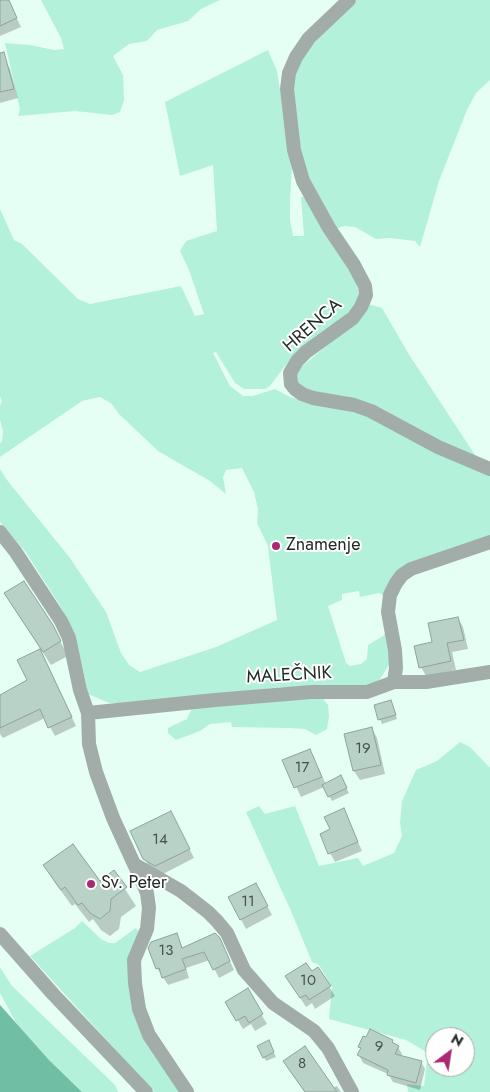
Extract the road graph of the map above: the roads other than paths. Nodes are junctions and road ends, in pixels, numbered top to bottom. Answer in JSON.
{"nodes":[{"id":1,"x":349,"y":0,"type":"edge"},
{"id":2,"x":490,"y":469,"type":"edge"},
{"id":3,"x":0,"y":532,"type":"edge"},
{"id":4,"x":490,"y":542,"type":"edge"},
{"id":5,"x":490,"y":672,"type":"edge"},
{"id":6,"x":394,"y":682,"type":"junction"},
{"id":7,"x":88,"y":713,"type":"junction"},
{"id":8,"x":134,"y":864,"type":"junction"},
{"id":9,"x":0,"y":934,"type":"edge"},
{"id":10,"x":146,"y":1092,"type":"edge"},
{"id":11,"x":187,"y":1092,"type":"edge"},
{"id":12,"x":352,"y":1092,"type":"edge"}],
"edges":[{"from":1,"to":2,"type":"street","name":"HRENCA"},
{"from":3,"to":7,"type":"street"},
{"from":4,"to":6,"type":"street"},
{"from":5,"to":6,"type":"street","name":"MALEČNIK"},
{"from":6,"to":7,"type":"street","name":"MALEČNIK"},
{"from":7,"to":8,"type":"street"},
{"from":8,"to":11,"type":"street"},
{"from":8,"to":12,"type":"street"},
{"from":9,"to":10,"type":"street"}]}
